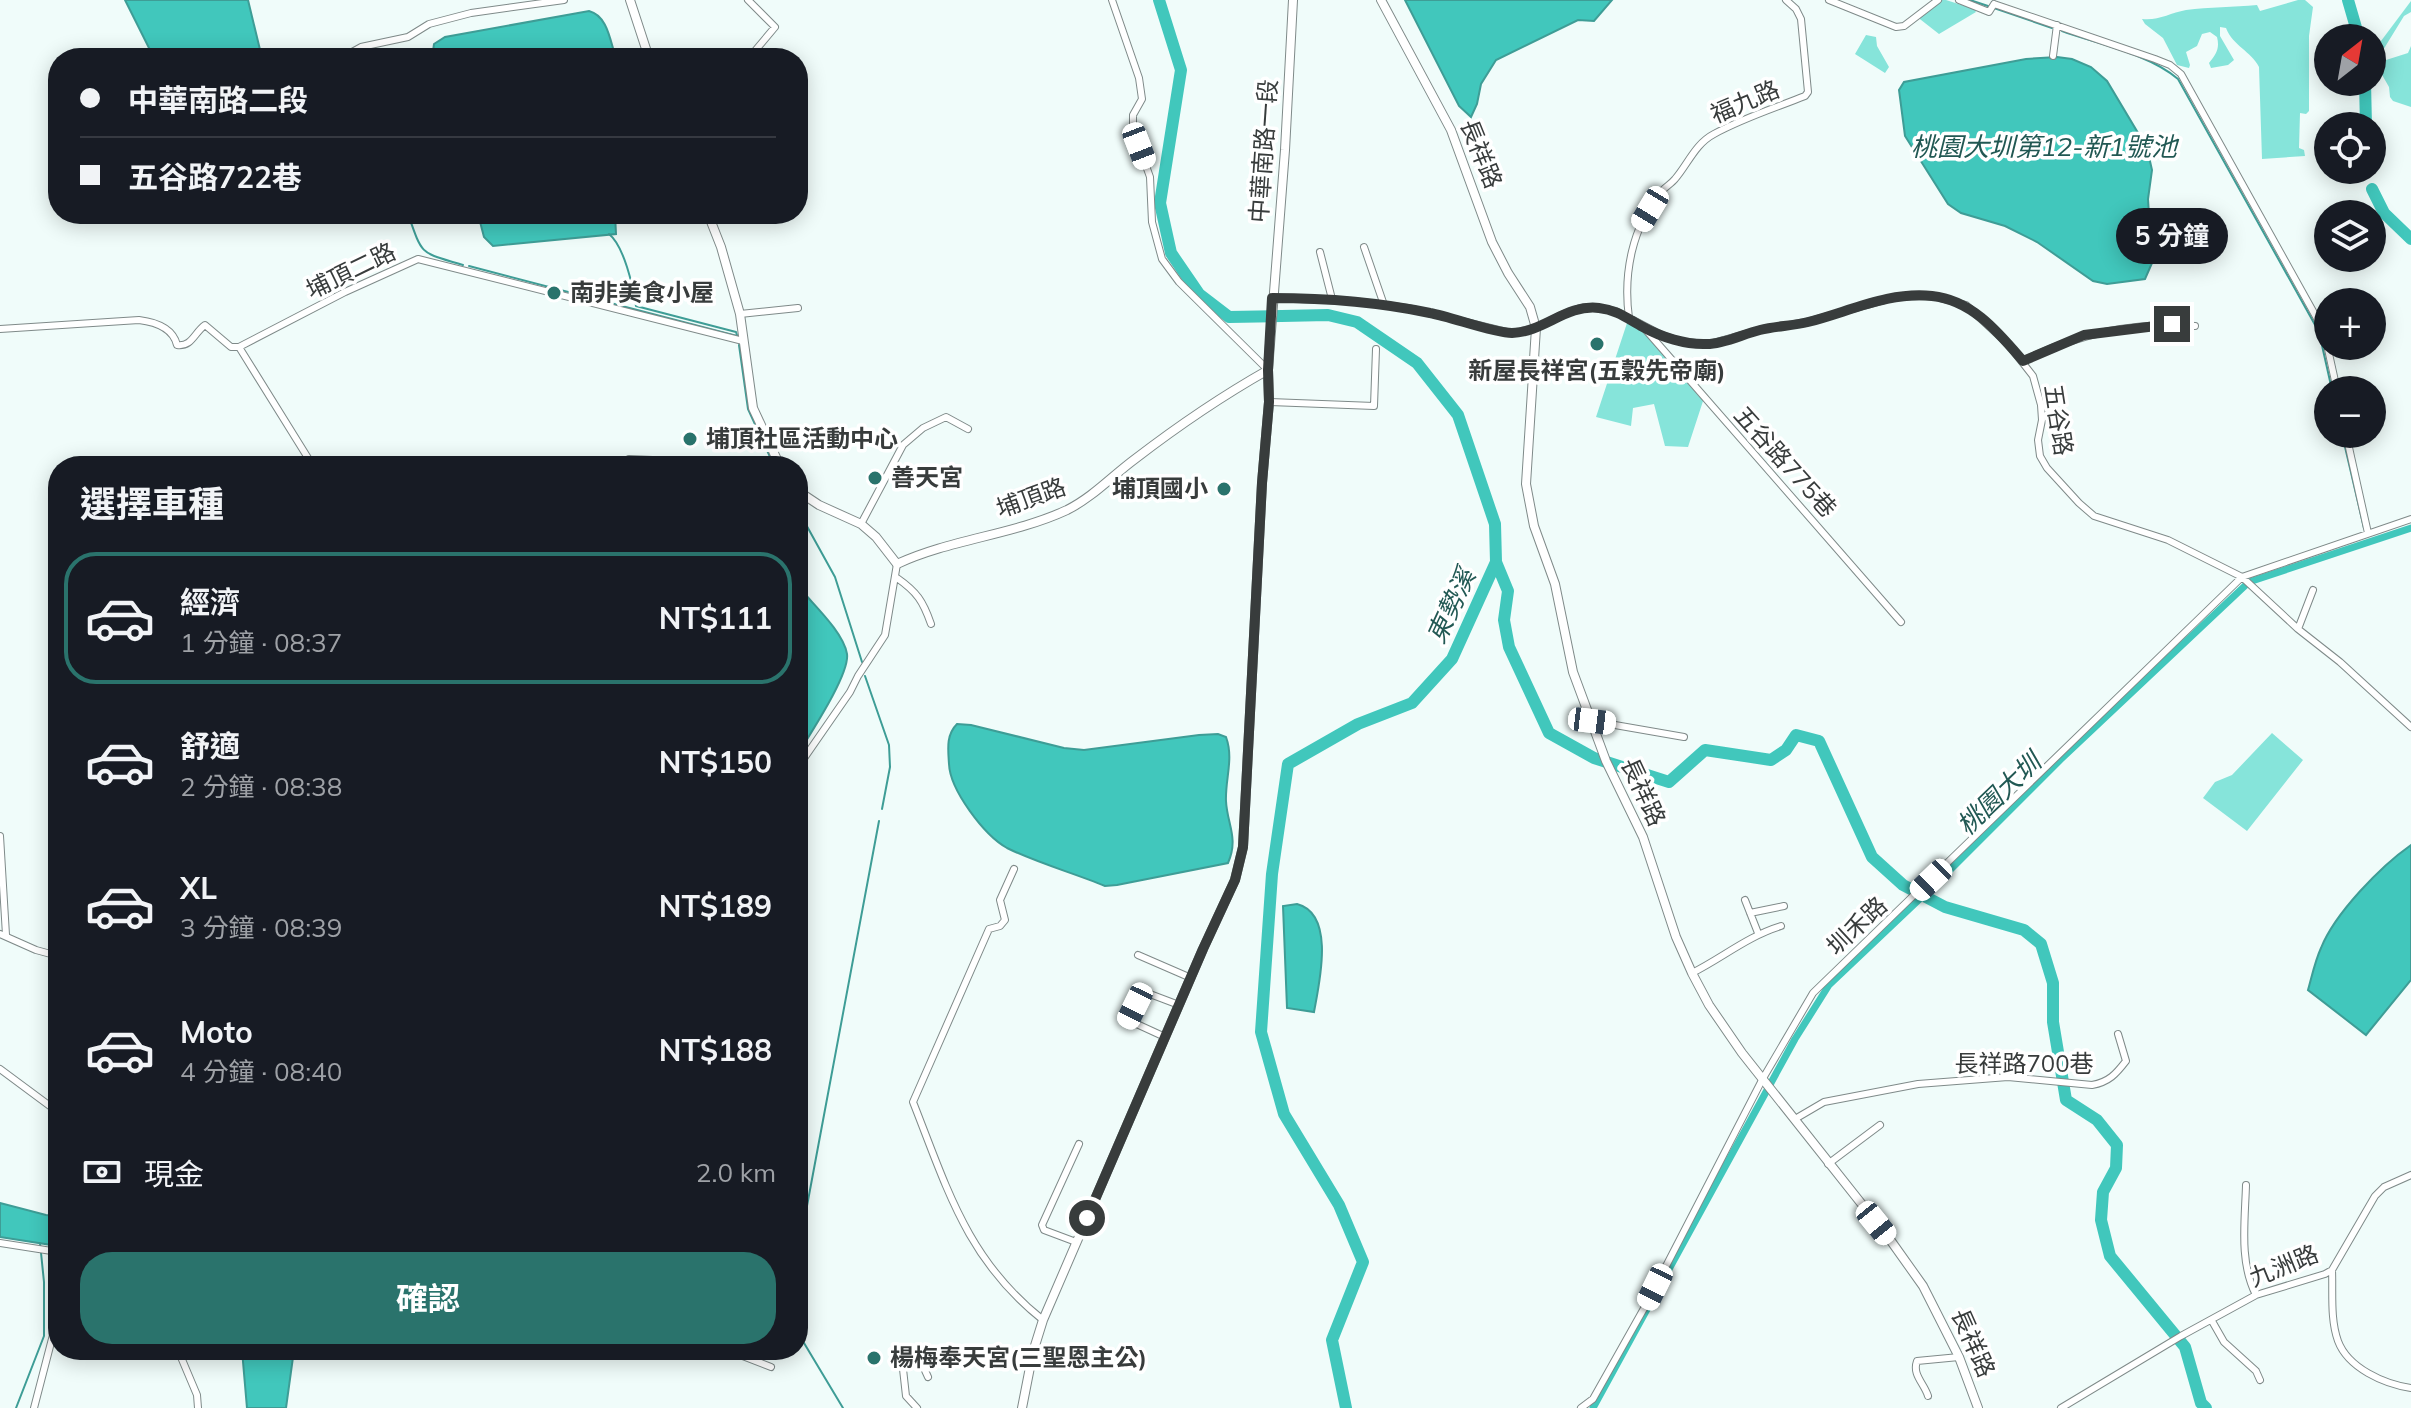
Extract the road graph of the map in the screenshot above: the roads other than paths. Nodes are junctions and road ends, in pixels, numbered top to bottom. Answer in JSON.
{"nodes":[{"id":1,"x":564,"y":0,"type":"edge"},
{"id":2,"x":630,"y":0,"type":"edge"},
{"id":3,"x":748,"y":0,"type":"edge"},
{"id":4,"x":1112,"y":0,"type":"edge"},
{"id":5,"x":1293,"y":0,"type":"edge"},
{"id":6,"x":1381,"y":0,"type":"edge"},
{"id":7,"x":1786,"y":0,"type":"edge"},
{"id":8,"x":1803,"y":0,"type":"edge"},
{"id":9,"x":1829,"y":0,"type":"edge"},
{"id":10,"x":1938,"y":0,"type":"edge"},
{"id":11,"x":1959,"y":0,"type":"edge"},
{"id":12,"x":1994,"y":2,"type":"edge"},
{"id":13,"x":1796,"y":9,"type":"junction"},
{"id":14,"x":2057,"y":25,"type":"junction"},
{"id":15,"x":359,"y":48,"type":"edge"},
{"id":16,"x":646,"y":48,"type":"edge"},
{"id":17,"x":757,"y":48,"type":"edge"},
{"id":18,"x":2053,"y":56,"type":"dead end"},
{"id":19,"x":712,"y":224,"type":"edge"},
{"id":20,"x":1364,"y":247,"type":"dead end"},
{"id":21,"x":1320,"y":252,"type":"dead end"},
{"id":22,"x":1332,"y":299,"type":"junction"},
{"id":23,"x":1272,"y":302,"type":"junction"},
{"id":24,"x":1384,"y":305,"type":"junction"},
{"id":25,"x":798,"y":308,"type":"dead end"},
{"id":26,"x":740,"y":314,"type":"junction"},
{"id":27,"x":1629,"y":318,"type":"junction"},
{"id":28,"x":2195,"y":326,"type":"dead end"},
{"id":29,"x":1643,"y":327,"type":"junction"},
{"id":30,"x":1536,"y":328,"type":"junction"},
{"id":31,"x":0,"y":329,"type":"edge"},
{"id":32,"x":743,"y":341,"type":"junction"},
{"id":33,"x":239,"y":347,"type":"junction"},
{"id":34,"x":1376,"y":349,"type":"dead end"},
{"id":35,"x":2023,"y":361,"type":"junction"},
{"id":36,"x":1268,"y":370,"type":"junction"},
{"id":37,"x":2334,"y":376,"type":"edge"},
{"id":38,"x":1269,"y":402,"type":"junction"},
{"id":39,"x":968,"y":429,"type":"dead end"},
{"id":40,"x":2349,"y":448,"type":"edge"},
{"id":41,"x":307,"y":456,"type":"edge"},
{"id":42,"x":776,"y":456,"type":"edge"},
{"id":43,"x":808,"y":498,"type":"edge"},
{"id":44,"x":2411,"y":519,"type":"edge"},
{"id":45,"x":861,"y":524,"type":"junction"},
{"id":46,"x":2368,"y":533,"type":"junction"},
{"id":47,"x":897,"y":564,"type":"junction"},
{"id":48,"x":897,"y":578,"type":"junction"},
{"id":49,"x":2244,"y":580,"type":"junction"},
{"id":50,"x":2313,"y":590,"type":"dead end"},
{"id":51,"x":1901,"y":622,"type":"dead end"},
{"id":52,"x":931,"y":624,"type":"dead end"},
{"id":53,"x":2298,"y":629,"type":"junction"},
{"id":54,"x":1592,"y":721,"type":"junction"},
{"id":55,"x":2411,"y":727,"type":"edge"},
{"id":56,"x":1684,"y":737,"type":"dead end"},
{"id":57,"x":808,"y":753,"type":"edge"},
{"id":58,"x":0,"y":836,"type":"edge"},
{"id":59,"x":1014,"y":869,"type":"dead end"},
{"id":60,"x":1745,"y":900,"type":"dead end"},
{"id":61,"x":1784,"y":906,"type":"dead end"},
{"id":62,"x":1750,"y":913,"type":"junction"},
{"id":63,"x":1781,"y":926,"type":"dead end"},
{"id":64,"x":1758,"y":933,"type":"junction"},
{"id":65,"x":3,"y":934,"type":"edge"},
{"id":66,"x":48,"y":953,"type":"edge"},
{"id":67,"x":1138,"y":955,"type":"dead end"},
{"id":68,"x":1692,"y":973,"type":"junction"},
{"id":69,"x":1191,"y":978,"type":"junction"},
{"id":70,"x":1179,"y":1005,"type":"junction"},
{"id":71,"x":2118,"y":1034,"type":"dead end"},
{"id":72,"x":1165,"y":1037,"type":"junction"},
{"id":73,"x":0,"y":1069,"type":"edge"},
{"id":74,"x":1766,"y":1085,"type":"junction"},
{"id":75,"x":48,"y":1105,"type":"edge"},
{"id":76,"x":1795,"y":1119,"type":"junction"},
{"id":77,"x":1880,"y":1125,"type":"dead end"},
{"id":78,"x":1079,"y":1144,"type":"dead end"},
{"id":79,"x":1828,"y":1164,"type":"junction"},
{"id":80,"x":2411,"y":1175,"type":"edge"},
{"id":81,"x":2246,"y":1185,"type":"dead end"},
{"id":82,"x":1076,"y":1242,"type":"junction"},
{"id":83,"x":0,"y":1243,"type":"edge"},
{"id":84,"x":48,"y":1250,"type":"edge"},
{"id":85,"x":2332,"y":1270,"type":"junction"},
{"id":86,"x":2256,"y":1295,"type":"junction"},
{"id":87,"x":1043,"y":1320,"type":"junction"},
{"id":88,"x":2212,"y":1321,"type":"junction"},
{"id":89,"x":48,"y":1354,"type":"edge"},
{"id":90,"x":1959,"y":1357,"type":"junction"},
{"id":91,"x":182,"y":1360,"type":"edge"},
{"id":92,"x":753,"y":1360,"type":"edge"},
{"id":93,"x":771,"y":1367,"type":"dead end"},
{"id":94,"x":928,"y":1377,"type":"dead end"},
{"id":95,"x":2260,"y":1380,"type":"dead end"},
{"id":96,"x":2411,"y":1388,"type":"edge"},
{"id":97,"x":1928,"y":1396,"type":"dead end"},
{"id":98,"x":34,"y":1408,"type":"edge"},
{"id":99,"x":198,"y":1408,"type":"edge"},
{"id":100,"x":917,"y":1408,"type":"edge"},
{"id":101,"x":1022,"y":1408,"type":"edge"},
{"id":102,"x":1581,"y":1408,"type":"edge"},
{"id":103,"x":1978,"y":1408,"type":"edge"},
{"id":104,"x":2061,"y":1408,"type":"edge"}],
"edges":[{"from":1,"to":15,"type":"street"},
{"from":2,"to":16,"type":"street"},
{"from":3,"to":17,"type":"street"},
{"from":4,"to":36,"type":"street"},
{"from":5,"to":23,"type":"street","name":"中華南路一段"},
{"from":6,"to":30,"type":"street","name":"長祥路"},
{"from":7,"to":13,"type":"street"},
{"from":8,"to":13,"type":"street"},
{"from":9,"to":10,"type":"street"},
{"from":11,"to":12,"type":"street"},
{"from":12,"to":14,"type":"street"},
{"from":13,"to":27,"type":"street","name":"福九路"},
{"from":14,"to":18,"type":"street"},
{"from":14,"to":37,"type":"street"},
{"from":19,"to":26,"type":"street"},
{"from":20,"to":24,"type":"street"},
{"from":21,"to":22,"type":"street"},
{"from":22,"to":23,"type":"street"},
{"from":22,"to":24,"type":"street"},
{"from":23,"to":36,"type":"street","name":"中華南路一段"},
{"from":24,"to":30,"type":"street"},
{"from":25,"to":26,"type":"street"},
{"from":26,"to":32,"type":"street"},
{"from":27,"to":29,"type":"street","name":"五谷路"},
{"from":27,"to":30,"type":"street","name":"五谷路"},
{"from":28,"to":35,"type":"street"},
{"from":29,"to":35,"type":"street","name":"五谷路"},
{"from":29,"to":51,"type":"street","name":"五谷路775巷"},
{"from":30,"to":54,"type":"street","name":"長祥路"},
{"from":31,"to":33,"type":"street"},
{"from":32,"to":33,"type":"street","name":"埔頂二路"},
{"from":32,"to":42,"type":"street"},
{"from":33,"to":41,"type":"street"},
{"from":34,"to":38,"type":"street"},
{"from":35,"to":49,"type":"street","name":"五谷路"},
{"from":36,"to":38,"type":"street","name":"中華南路一段"},
{"from":36,"to":47,"type":"street","name":"埔頂路"},
{"from":38,"to":69,"type":"street","name":"中華南路一段"},
{"from":39,"to":45,"type":"street"},
{"from":40,"to":46,"type":"street"},
{"from":43,"to":45,"type":"street"},
{"from":44,"to":46,"type":"street","name":"圳禾路"},
{"from":45,"to":47,"type":"street"},
{"from":46,"to":49,"type":"street","name":"圳禾路"},
{"from":47,"to":48,"type":"street"},
{"from":48,"to":52,"type":"street"},
{"from":48,"to":57,"type":"street"},
{"from":49,"to":53,"type":"street","name":"五谷路"},
{"from":49,"to":74,"type":"street","name":"圳禾路"},
{"from":50,"to":53,"type":"street"},
{"from":53,"to":55,"type":"street","name":"五谷路"},
{"from":54,"to":56,"type":"street"},
{"from":54,"to":68,"type":"street","name":"長祥路"},
{"from":58,"to":65,"type":"street"},
{"from":59,"to":87,"type":"street"},
{"from":60,"to":62,"type":"street"},
{"from":61,"to":62,"type":"street"},
{"from":62,"to":64,"type":"street"},
{"from":63,"to":64,"type":"street"},
{"from":64,"to":68,"type":"street"},
{"from":65,"to":66,"type":"street"},
{"from":67,"to":69,"type":"street"},
{"from":68,"to":74,"type":"street","name":"長祥路"},
{"from":69,"to":70,"type":"street","name":"中華南路一段"},
{"from":70,"to":72,"type":"street","name":"中華南路一段"},
{"from":70,"to":72,"type":"street"},
{"from":71,"to":76,"type":"street","name":"長祥路700巷"},
{"from":72,"to":82,"type":"street","name":"中華南路一段"},
{"from":73,"to":75,"type":"street"},
{"from":74,"to":76,"type":"street","name":"長祥路"},
{"from":74,"to":102,"type":"street","name":"圳禾路"},
{"from":76,"to":79,"type":"street","name":"長祥路"},
{"from":77,"to":79,"type":"street"},
{"from":78,"to":82,"type":"street"},
{"from":79,"to":90,"type":"street","name":"長祥路"},
{"from":80,"to":85,"type":"street","name":"九洲路"},
{"from":81,"to":86,"type":"street"},
{"from":82,"to":87,"type":"street","name":"中華南路一段"},
{"from":83,"to":84,"type":"street"},
{"from":85,"to":86,"type":"street","name":"九洲路"},
{"from":85,"to":96,"type":"street"},
{"from":86,"to":88,"type":"street","name":"九洲路"},
{"from":87,"to":101,"type":"street","name":"中華南路一段"},
{"from":88,"to":95,"type":"street"},
{"from":88,"to":104,"type":"street","name":"九洲路"},
{"from":89,"to":98,"type":"street"},
{"from":90,"to":97,"type":"street"},
{"from":90,"to":103,"type":"street","name":"長祥路"},
{"from":91,"to":99,"type":"street"},
{"from":92,"to":93,"type":"street"},
{"from":94,"to":100,"type":"street"}]}
